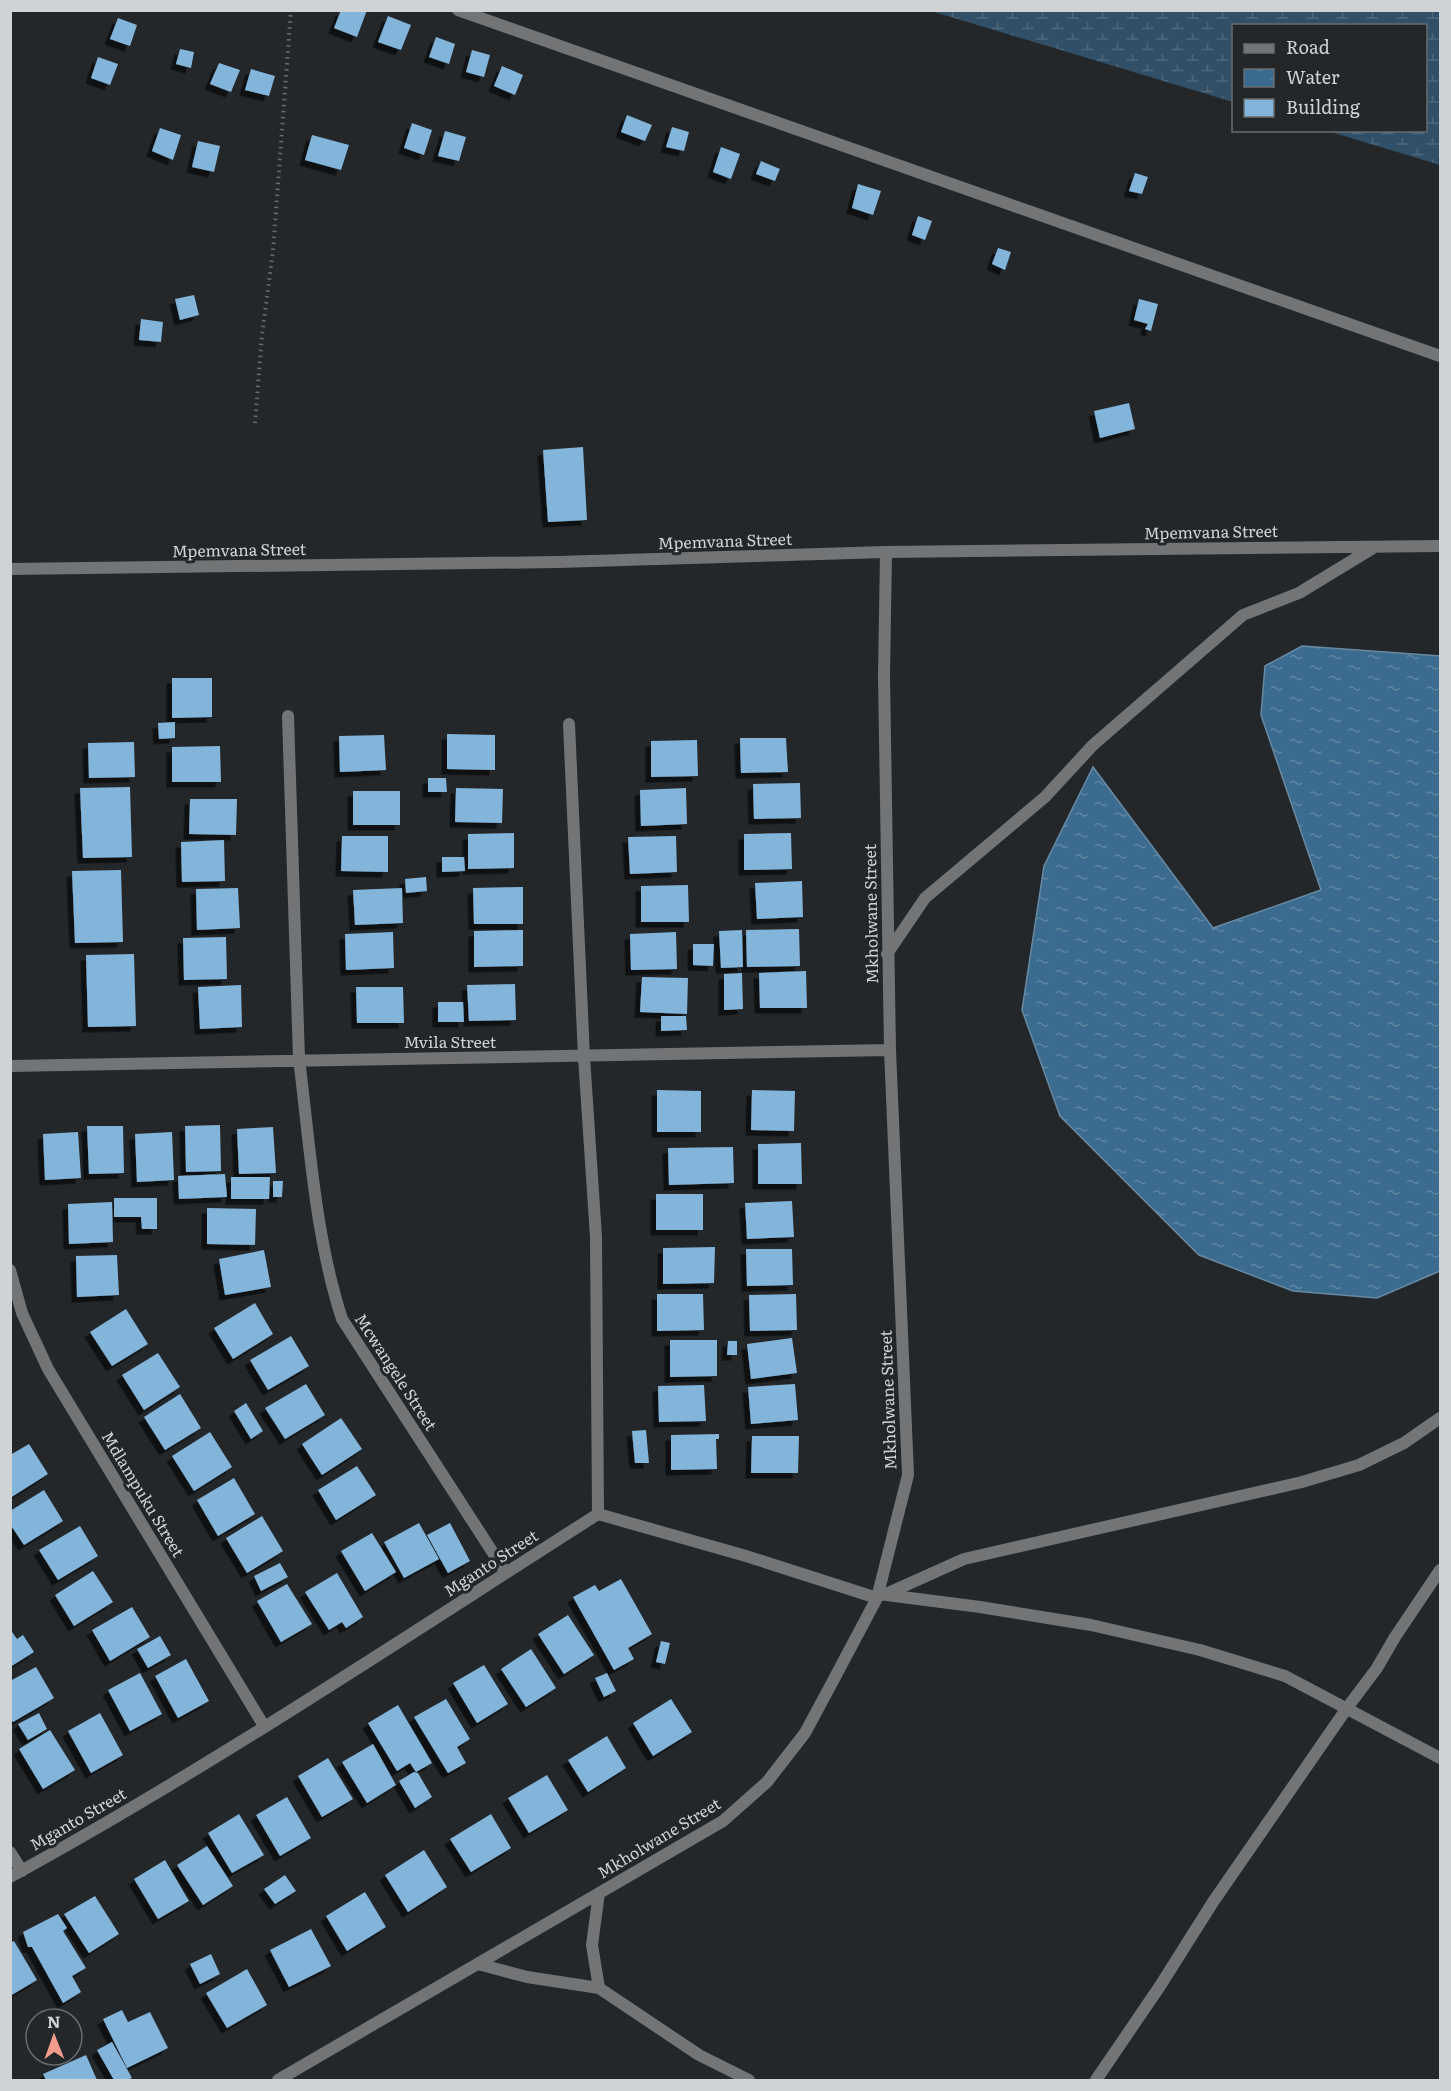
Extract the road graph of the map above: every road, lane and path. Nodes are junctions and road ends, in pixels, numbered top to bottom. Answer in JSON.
{"nodes":[{"id":1,"x":291,"y":10,"type":"edge"},
{"id":2,"x":458,"y":10,"type":"edge"},
{"id":3,"x":1440,"y":356,"type":"edge"},
{"id":4,"x":255,"y":423,"type":"dead end"},
{"id":5,"x":1440,"y":546,"type":"edge"},
{"id":6,"x":1375,"y":547,"type":"junction"},
{"id":7,"x":886,"y":552,"type":"junction"},
{"id":8,"x":10,"y":569,"type":"edge"},
{"id":9,"x":288,"y":716,"type":"dead end"},
{"id":10,"x":569,"y":724,"type":"dead end"},
{"id":11,"x":887,"y":954,"type":"junction"},
{"id":12,"x":890,"y":1050,"type":"junction"},
{"id":13,"x":584,"y":1057,"type":"junction"},
{"id":14,"x":299,"y":1059,"type":"junction"},
{"id":15,"x":10,"y":1065,"type":"edge"},
{"id":16,"x":10,"y":1270,"type":"edge"},
{"id":17,"x":1440,"y":1418,"type":"edge"},
{"id":18,"x":598,"y":1514,"type":"junction"},
{"id":19,"x":1440,"y":1570,"type":"edge"},
{"id":20,"x":506,"y":1573,"type":"junction"},
{"id":21,"x":880,"y":1596,"type":"junction"},
{"id":22,"x":1347,"y":1708,"type":"junction"},
{"id":23,"x":264,"y":1726,"type":"junction"},
{"id":24,"x":1440,"y":1758,"type":"edge"},
{"id":25,"x":10,"y":1852,"type":"edge"},
{"id":26,"x":22,"y":1871,"type":"junction"},
{"id":27,"x":10,"y":1877,"type":"edge"},
{"id":28,"x":599,"y":1893,"type":"junction"},
{"id":29,"x":478,"y":1964,"type":"junction"},
{"id":30,"x":599,"y":1989,"type":"junction"},
{"id":31,"x":278,"y":2080,"type":"edge"},
{"id":32,"x":749,"y":2080,"type":"edge"},
{"id":33,"x":1096,"y":2080,"type":"edge"}],
"edges":[{"from":1,"to":4,"type":"path"},
{"from":2,"to":3,"type":"street"},
{"from":5,"to":6,"type":"street","name":"Mpemvana Street"},
{"from":6,"to":7,"type":"street","name":"Mpemvana Street"},
{"from":6,"to":11,"type":"street"},
{"from":7,"to":8,"type":"street","name":"Mpemvana Street"},
{"from":7,"to":11,"type":"street","name":"Mkholwane Street"},
{"from":9,"to":14,"type":"street","name":"Mcwangele Street"},
{"from":10,"to":13,"type":"street"},
{"from":11,"to":12,"type":"street","name":"Mkholwane Street"},
{"from":12,"to":13,"type":"street","name":"Mvila Street"},
{"from":12,"to":21,"type":"street","name":"Mkholwane Street"},
{"from":13,"to":14,"type":"street","name":"Mvila Street"},
{"from":13,"to":18,"type":"street"},
{"from":14,"to":15,"type":"street","name":"Mvila Street"},
{"from":14,"to":20,"type":"street","name":"Mcwangele Street"},
{"from":16,"to":23,"type":"street","name":"Mdlampuku Street"},
{"from":17,"to":21,"type":"street"},
{"from":18,"to":20,"type":"street","name":"Mganto Street"},
{"from":18,"to":21,"type":"street"},
{"from":19,"to":22,"type":"street"},
{"from":20,"to":23,"type":"street","name":"Mganto Street"},
{"from":21,"to":22,"type":"street"},
{"from":21,"to":28,"type":"street","name":"Mkholwane Street"},
{"from":22,"to":24,"type":"street"},
{"from":22,"to":33,"type":"street"},
{"from":23,"to":26,"type":"street","name":"Mganto Street"},
{"from":25,"to":26,"type":"street"},
{"from":26,"to":27,"type":"street","name":"Mganto Street"},
{"from":28,"to":29,"type":"street","name":"Mkholwane Street"},
{"from":28,"to":30,"type":"street"},
{"from":29,"to":30,"type":"street"},
{"from":29,"to":31,"type":"street","name":"Mkholwane Street"},
{"from":30,"to":32,"type":"street"}]}
